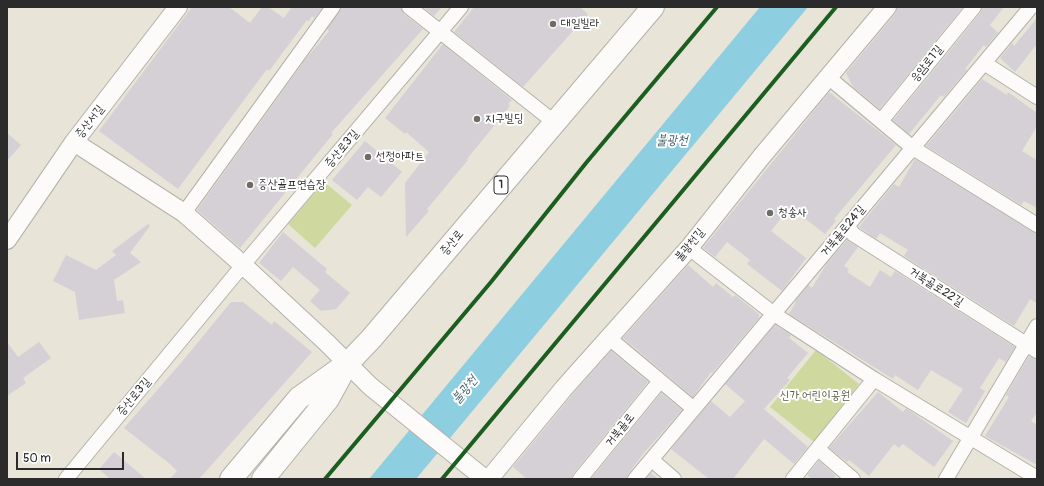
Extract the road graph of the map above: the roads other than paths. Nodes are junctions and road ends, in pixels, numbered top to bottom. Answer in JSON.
{"nodes":[{"id":1,"x":178,"y":7,"type":"edge"},
{"id":2,"x":333,"y":7,"type":"edge"},
{"id":3,"x":408,"y":7,"type":"edge"},
{"id":4,"x":461,"y":7,"type":"edge"},
{"id":5,"x":653,"y":7,"type":"edge"},
{"id":6,"x":887,"y":7,"type":"edge"},
{"id":7,"x":974,"y":7,"type":"edge"},
{"id":8,"x":1031,"y":7,"type":"edge"},
{"id":9,"x":440,"y":33,"type":"junction"},
{"id":10,"x":984,"y":63,"type":"junction"},
{"id":11,"x":828,"y":77,"type":"junction"},
{"id":12,"x":1037,"y":97,"type":"edge"},
{"id":13,"x":881,"y":121,"type":"junction"},
{"id":14,"x":554,"y":122,"type":"junction"},
{"id":15,"x":74,"y":142,"type":"junction"},
{"id":16,"x":913,"y":148,"type":"junction"},
{"id":17,"x":184,"y":213,"type":"junction"},
{"id":18,"x":1037,"y":225,"type":"edge"},
{"id":19,"x":848,"y":226,"type":"junction"},
{"id":20,"x":7,"y":240,"type":"edge"},
{"id":21,"x":689,"y":248,"type":"junction"},
{"id":22,"x":243,"y":264,"type":"junction"},
{"id":23,"x":774,"y":314,"type":"junction"},
{"id":24,"x":1037,"y":326,"type":"edge"},
{"id":25,"x":609,"y":338,"type":"junction"},
{"id":26,"x":1032,"y":348,"type":"edge"},
{"id":27,"x":348,"y":363,"type":"junction"},
{"id":28,"x":874,"y":379,"type":"junction"},
{"id":29,"x":660,"y":381,"type":"junction"},
{"id":30,"x":694,"y":409,"type":"junction"},
{"id":31,"x":972,"y":437,"type":"junction"},
{"id":32,"x":818,"y":449,"type":"junction"},
{"id":33,"x":652,"y":460,"type":"junction"},
{"id":34,"x":1020,"y":474,"type":"edge"},
{"id":35,"x":71,"y":477,"type":"edge"},
{"id":36,"x":1037,"y":478,"type":"edge"},
{"id":37,"x":231,"y":479,"type":"edge"},
{"id":38,"x":263,"y":479,"type":"edge"},
{"id":39,"x":485,"y":479,"type":"edge"},
{"id":40,"x":489,"y":479,"type":"edge"},
{"id":41,"x":580,"y":479,"type":"edge"},
{"id":42,"x":635,"y":479,"type":"edge"},
{"id":43,"x":674,"y":479,"type":"edge"},
{"id":44,"x":793,"y":479,"type":"edge"},
{"id":45,"x":853,"y":479,"type":"edge"},
{"id":46,"x":946,"y":479,"type":"edge"}],
"edges":[{"from":1,"to":15,"type":"street","name":"증산서길"},
{"from":2,"to":17,"type":"street"},
{"from":3,"to":9,"type":"street"},
{"from":4,"to":9,"type":"street","name":"증산로3길"},
{"from":5,"to":14,"type":"main road","name":"증산로","number":"1"},
{"from":6,"to":11,"type":"street","name":"불광천길"},
{"from":7,"to":13,"type":"street","name":"응암로1길"},
{"from":8,"to":10,"type":"street","name":"거북골로24길"},
{"from":9,"to":14,"type":"street"},
{"from":9,"to":22,"type":"street","name":"증산로3길"},
{"from":10,"to":12,"type":"street"},
{"from":10,"to":16,"type":"street","name":"거북골로24길"},
{"from":11,"to":13,"type":"street"},
{"from":11,"to":21,"type":"street","name":"불광천길"},
{"from":13,"to":16,"type":"street"},
{"from":14,"to":27,"type":"main road","name":"증산로","number":"1"},
{"from":15,"to":17,"type":"street"},
{"from":15,"to":20,"type":"street","name":"증산서길"},
{"from":16,"to":18,"type":"street"},
{"from":16,"to":19,"type":"street","name":"거북골로24길"},
{"from":17,"to":22,"type":"street"},
{"from":19,"to":23,"type":"street","name":"거북골로24길"},
{"from":19,"to":26,"type":"street","name":"거북골로22길"},
{"from":21,"to":23,"type":"street"},
{"from":21,"to":25,"type":"street","name":"불광천길"},
{"from":22,"to":27,"type":"street"},
{"from":22,"to":35,"type":"street","name":"증산로3길"},
{"from":23,"to":28,"type":"street"},
{"from":23,"to":30,"type":"street","name":"거북골로24길"},
{"from":24,"to":26,"type":"street"},
{"from":25,"to":29,"type":"street"},
{"from":25,"to":40,"type":"street","name":"불광천길"},
{"from":26,"to":31,"type":"street"},
{"from":27,"to":37,"type":"main road","name":"증산로","number":"1"},
{"from":27,"to":38,"type":"main road","name":"증산로","number":"1"},
{"from":27,"to":39,"type":"street"},
{"from":28,"to":31,"type":"street"},
{"from":28,"to":32,"type":"street"},
{"from":29,"to":30,"type":"street"},
{"from":29,"to":41,"type":"street","name":"거북골로"},
{"from":30,"to":33,"type":"street","name":"거북골로24길"},
{"from":31,"to":34,"type":"street"},
{"from":31,"to":46,"type":"street"},
{"from":32,"to":44,"type":"street"},
{"from":32,"to":45,"type":"street"},
{"from":33,"to":42,"type":"street","name":"거북골로24길"},
{"from":33,"to":43,"type":"street"},
{"from":34,"to":36,"type":"street"}]}
